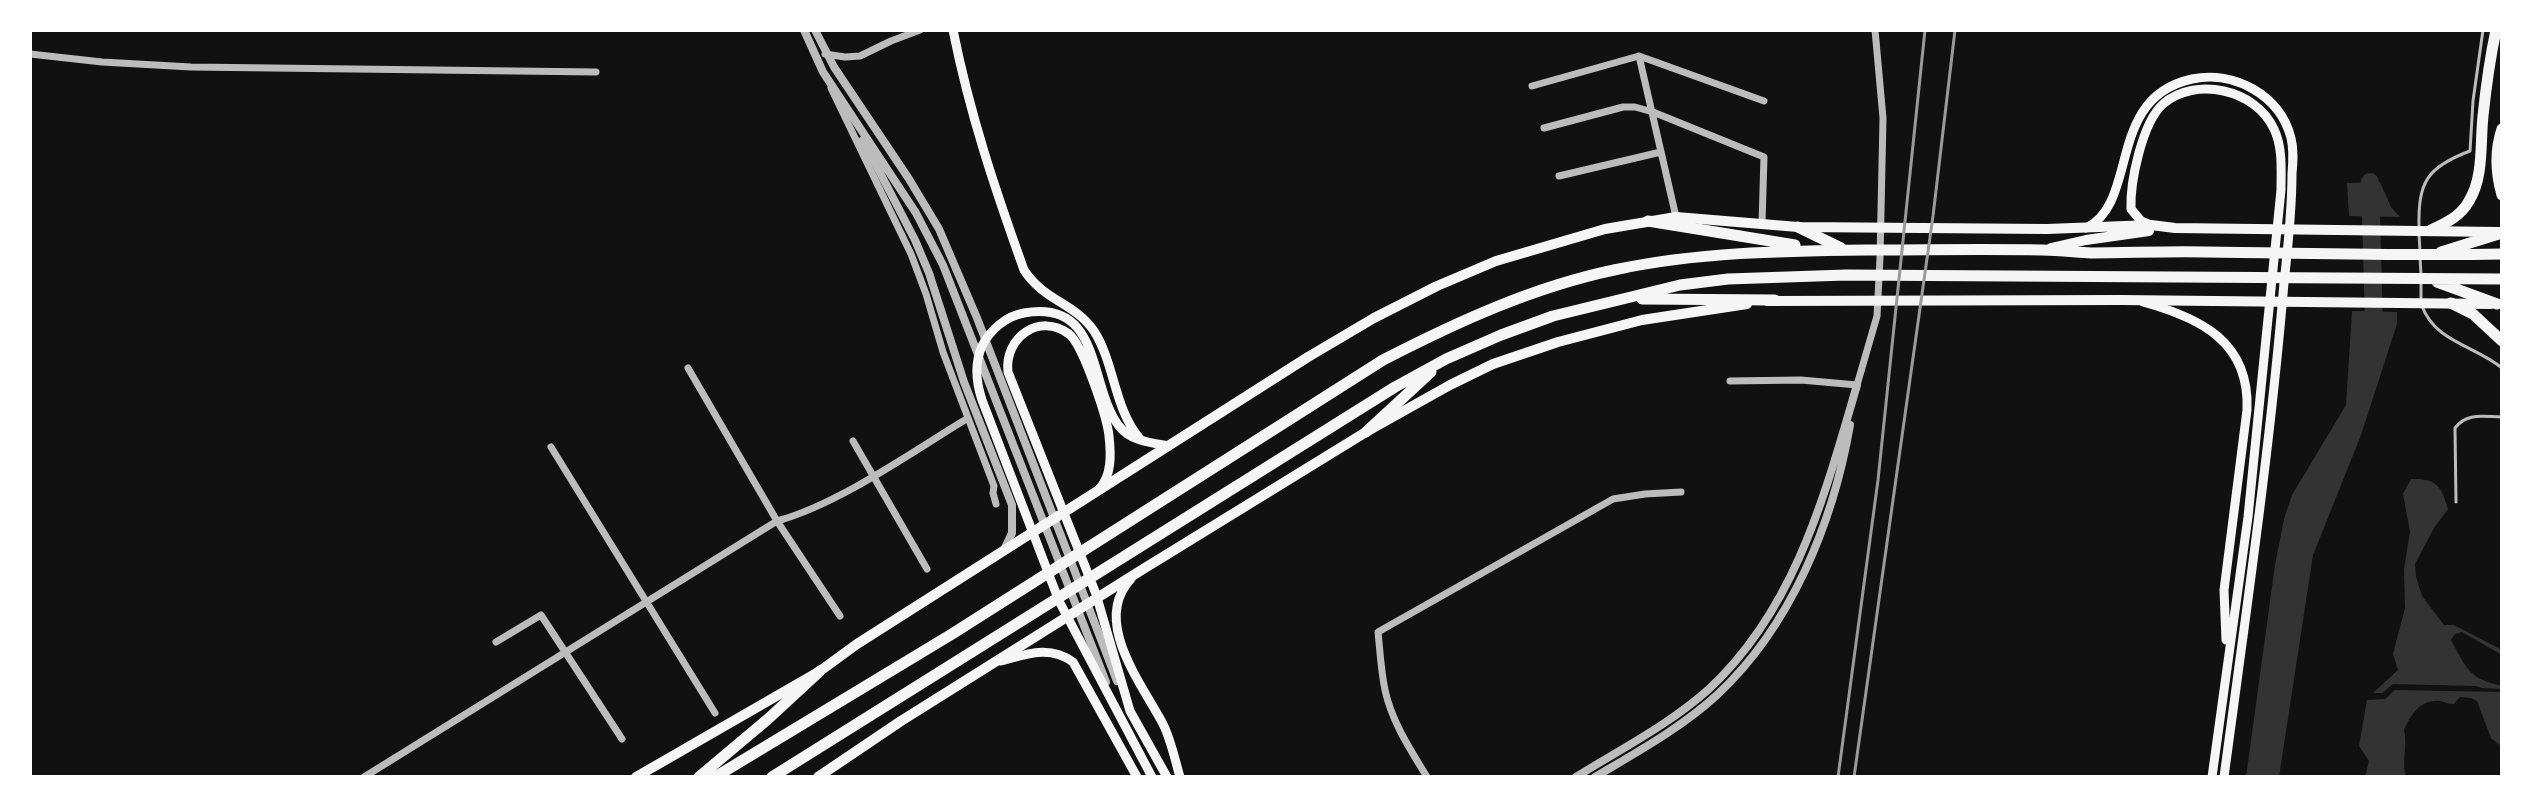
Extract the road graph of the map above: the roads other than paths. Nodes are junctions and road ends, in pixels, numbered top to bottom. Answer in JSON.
{"nodes":[{"id":1,"x":804,"y":30,"type":"edge"},
{"id":2,"x":815,"y":30,"type":"edge"},
{"id":3,"x":920,"y":30,"type":"edge"},
{"id":4,"x":953,"y":30,"type":"edge"},
{"id":5,"x":1875,"y":30,"type":"edge"},
{"id":6,"x":2483,"y":30,"type":"edge"},
{"id":7,"x":2496,"y":30,"type":"edge"},
{"id":8,"x":827,"y":53,"type":"junction"},
{"id":9,"x":30,"y":54,"type":"edge"},
{"id":10,"x":1639,"y":56,"type":"junction"},
{"id":11,"x":816,"y":57,"type":"junction"},
{"id":12,"x":596,"y":72,"type":"dead end"},
{"id":13,"x":823,"y":72,"type":"junction"},
{"id":14,"x":1532,"y":86,"type":"dead end"},
{"id":15,"x":1764,"y":101,"type":"dead end"},
{"id":16,"x":1653,"y":112,"type":"junction"},
{"id":17,"x":853,"y":118,"type":"junction"},
{"id":18,"x":1544,"y":128,"type":"dead end"},
{"id":19,"x":2502,"y":129,"type":"edge"},
{"id":20,"x":1661,"y":152,"type":"junction"},
{"id":21,"x":1559,"y":176,"type":"dead end"},
{"id":22,"x":2502,"y":195,"type":"edge"},
{"id":23,"x":1676,"y":217,"type":"junction"},
{"id":24,"x":1648,"y":221,"type":"junction"},
{"id":25,"x":1762,"y":223,"type":"junction"},
{"id":26,"x":2151,"y":225,"type":"junction"},
{"id":27,"x":1798,"y":227,"type":"junction"},
{"id":28,"x":2175,"y":228,"type":"junction"},
{"id":29,"x":2083,"y":229,"type":"junction"},
{"id":30,"x":2431,"y":230,"type":"junction"},
{"id":31,"x":2502,"y":233,"type":"edge"},
{"id":32,"x":1824,"y":249,"type":"junction"},
{"id":33,"x":1845,"y":250,"type":"junction"},
{"id":34,"x":2045,"y":250,"type":"junction"},
{"id":35,"x":2502,"y":254,"type":"edge"},
{"id":36,"x":2430,"y":256,"type":"junction"},
{"id":37,"x":2429,"y":279,"type":"junction"},
{"id":38,"x":2502,"y":279,"type":"edge"},
{"id":39,"x":1626,"y":298,"type":"junction"},
{"id":40,"x":1775,"y":300,"type":"junction"},
{"id":41,"x":2121,"y":300,"type":"junction"},
{"id":42,"x":2451,"y":303,"type":"junction"},
{"id":43,"x":2500,"y":304,"type":"edge"},
{"id":44,"x":2502,"y":341,"type":"edge"},
{"id":45,"x":1446,"y":359,"type":"junction"},
{"id":46,"x":688,"y":368,"type":"dead end"},
{"id":47,"x":2502,"y":368,"type":"edge"},
{"id":48,"x":1730,"y":381,"type":"dead end"},
{"id":49,"x":1857,"y":385,"type":"junction"},
{"id":50,"x":2502,"y":417,"type":"edge"},
{"id":51,"x":968,"y":418,"type":"junction"},
{"id":52,"x":1366,"y":432,"type":"junction"},
{"id":53,"x":1140,"y":439,"type":"junction"},
{"id":54,"x":853,"y":441,"type":"dead end"},
{"id":55,"x":1169,"y":446,"type":"junction"},
{"id":56,"x":551,"y":447,"type":"dead end"},
{"id":57,"x":873,"y":476,"type":"junction"},
{"id":58,"x":1097,"y":492,"type":"junction"},
{"id":59,"x":1681,"y":492,"type":"dead end"},
{"id":60,"x":2456,"y":502,"type":"dead end"},
{"id":61,"x":996,"y":504,"type":"dead end"},
{"id":62,"x":777,"y":521,"type":"junction"},
{"id":63,"x":1002,"y":553,"type":"junction"},
{"id":64,"x":927,"y":569,"type":"dead end"},
{"id":65,"x":1140,"y":571,"type":"junction"},
{"id":66,"x":2224,"y":590,"type":"junction"},
{"id":67,"x":646,"y":601,"type":"junction"},
{"id":68,"x":2235,"y":604,"type":"junction"},
{"id":69,"x":2247,"y":606,"type":"junction"},
{"id":70,"x":840,"y":616,"type":"dead end"},
{"id":71,"x":496,"y":642,"type":"dead end"},
{"id":72,"x":564,"y":651,"type":"junction"},
{"id":73,"x":2228,"y":659,"type":"junction"},
{"id":74,"x":998,"y":661,"type":"junction"},
{"id":75,"x":820,"y":671,"type":"junction"},
{"id":76,"x":1130,"y":711,"type":"junction"},
{"id":77,"x":715,"y":713,"type":"dead end"},
{"id":78,"x":1119,"y":716,"type":"junction"},
{"id":79,"x":622,"y":739,"type":"dead end"},
{"id":80,"x":793,"y":764,"type":"junction"},
{"id":81,"x":364,"y":777,"type":"edge"},
{"id":82,"x":636,"y":777,"type":"edge"},
{"id":83,"x":699,"y":777,"type":"edge"},
{"id":84,"x":715,"y":777,"type":"edge"},
{"id":85,"x":772,"y":777,"type":"edge"},
{"id":86,"x":780,"y":777,"type":"edge"},
{"id":87,"x":818,"y":777,"type":"edge"},
{"id":88,"x":1137,"y":777,"type":"edge"},
{"id":89,"x":1152,"y":777,"type":"edge"},
{"id":90,"x":1167,"y":777,"type":"edge"},
{"id":91,"x":1180,"y":777,"type":"edge"},
{"id":92,"x":1427,"y":777,"type":"edge"},
{"id":93,"x":1576,"y":777,"type":"edge"},
{"id":94,"x":1595,"y":777,"type":"edge"},
{"id":95,"x":2212,"y":777,"type":"edge"},
{"id":96,"x":2224,"y":777,"type":"edge"}],
"edges":[{"from":1,"to":11,"type":"street"},
{"from":2,"to":8,"type":"street"},
{"from":3,"to":8,"type":"street"},
{"from":4,"to":53,"type":"main road"},
{"from":5,"to":49,"type":"street"},
{"from":6,"to":47,"type":"lane"},
{"from":7,"to":30,"type":"highway"},
{"from":8,"to":11,"type":"street"},
{"from":8,"to":76,"type":"street"},
{"from":9,"to":12,"type":"street"},
{"from":10,"to":14,"type":"street"},
{"from":10,"to":15,"type":"street"},
{"from":10,"to":16,"type":"street"},
{"from":11,"to":13,"type":"street"},
{"from":13,"to":17,"type":"street"},
{"from":13,"to":51,"type":"street"},
{"from":16,"to":18,"type":"street"},
{"from":16,"to":20,"type":"street"},
{"from":16,"to":25,"type":"street"},
{"from":17,"to":63,"type":"street"},
{"from":17,"to":78,"type":"street"},
{"from":19,"to":22,"type":"highway"},
{"from":20,"to":21,"type":"street"},
{"from":20,"to":23,"type":"street"},
{"from":23,"to":24,"type":"main road"},
{"from":23,"to":25,"type":"main road"},
{"from":24,"to":32,"type":"highway"},
{"from":24,"to":55,"type":"main road"},
{"from":25,"to":27,"type":"main road"},
{"from":26,"to":28,"type":"main road"},
{"from":26,"to":29,"type":"main road"},
{"from":26,"to":68,"type":"main road"},
{"from":27,"to":29,"type":"main road"},
{"from":27,"to":33,"type":"highway"},
{"from":28,"to":30,"type":"main road"},
{"from":28,"to":34,"type":"main road"},
{"from":29,"to":69,"type":"main road"},
{"from":30,"to":31,"type":"main road"},
{"from":31,"to":36,"type":"highway"},
{"from":32,"to":33,"type":"highway"},
{"from":32,"to":84,"type":"highway"},
{"from":33,"to":34,"type":"highway"},
{"from":34,"to":36,"type":"highway"},
{"from":35,"to":36,"type":"highway"},
{"from":37,"to":38,"type":"highway"},
{"from":37,"to":39,"type":"highway"},
{"from":37,"to":43,"type":"highway"},
{"from":39,"to":40,"type":"highway"},
{"from":39,"to":45,"type":"highway"},
{"from":40,"to":41,"type":"main road"},
{"from":40,"to":52,"type":"main road"},
{"from":41,"to":42,"type":"main road"},
{"from":41,"to":66,"type":"main road"},
{"from":42,"to":43,"type":"main road"},
{"from":42,"to":44,"type":"highway"},
{"from":45,"to":52,"type":"highway"},
{"from":45,"to":80,"type":"highway"},
{"from":46,"to":62,"type":"street"},
{"from":48,"to":49,"type":"street"},
{"from":49,"to":93,"type":"street"},
{"from":49,"to":94,"type":"street"},
{"from":50,"to":60,"type":"lane"},
{"from":51,"to":57,"type":"street"},
{"from":51,"to":61,"type":"street"},
{"from":52,"to":65,"type":"main road"},
{"from":53,"to":55,"type":"main road"},
{"from":53,"to":78,"type":"main road"},
{"from":54,"to":57,"type":"street"},
{"from":55,"to":58,"type":"main road"},
{"from":56,"to":67,"type":"street"},
{"from":57,"to":62,"type":"street"},
{"from":57,"to":64,"type":"street"},
{"from":58,"to":63,"type":"main road"},
{"from":58,"to":76,"type":"main road"},
{"from":59,"to":92,"type":"street"},
{"from":62,"to":67,"type":"street"},
{"from":62,"to":70,"type":"street"},
{"from":63,"to":75,"type":"main road"},
{"from":65,"to":74,"type":"main road"},
{"from":65,"to":91,"type":"main road"},
{"from":66,"to":68,"type":"main road"},
{"from":66,"to":73,"type":"main road"},
{"from":67,"to":72,"type":"street"},
{"from":67,"to":77,"type":"street"},
{"from":68,"to":69,"type":"main road"},
{"from":68,"to":73,"type":"main road"},
{"from":69,"to":96,"type":"main road"},
{"from":71,"to":72,"type":"street"},
{"from":72,"to":79,"type":"street"},
{"from":72,"to":81,"type":"street"},
{"from":73,"to":95,"type":"main road"},
{"from":74,"to":87,"type":"main road"},
{"from":74,"to":88,"type":"main road"},
{"from":75,"to":82,"type":"main road"},
{"from":75,"to":83,"type":"highway"},
{"from":76,"to":90,"type":"main road"},
{"from":78,"to":89,"type":"main road"},
{"from":80,"to":85,"type":"highway"},
{"from":80,"to":86,"type":"highway"}]}
